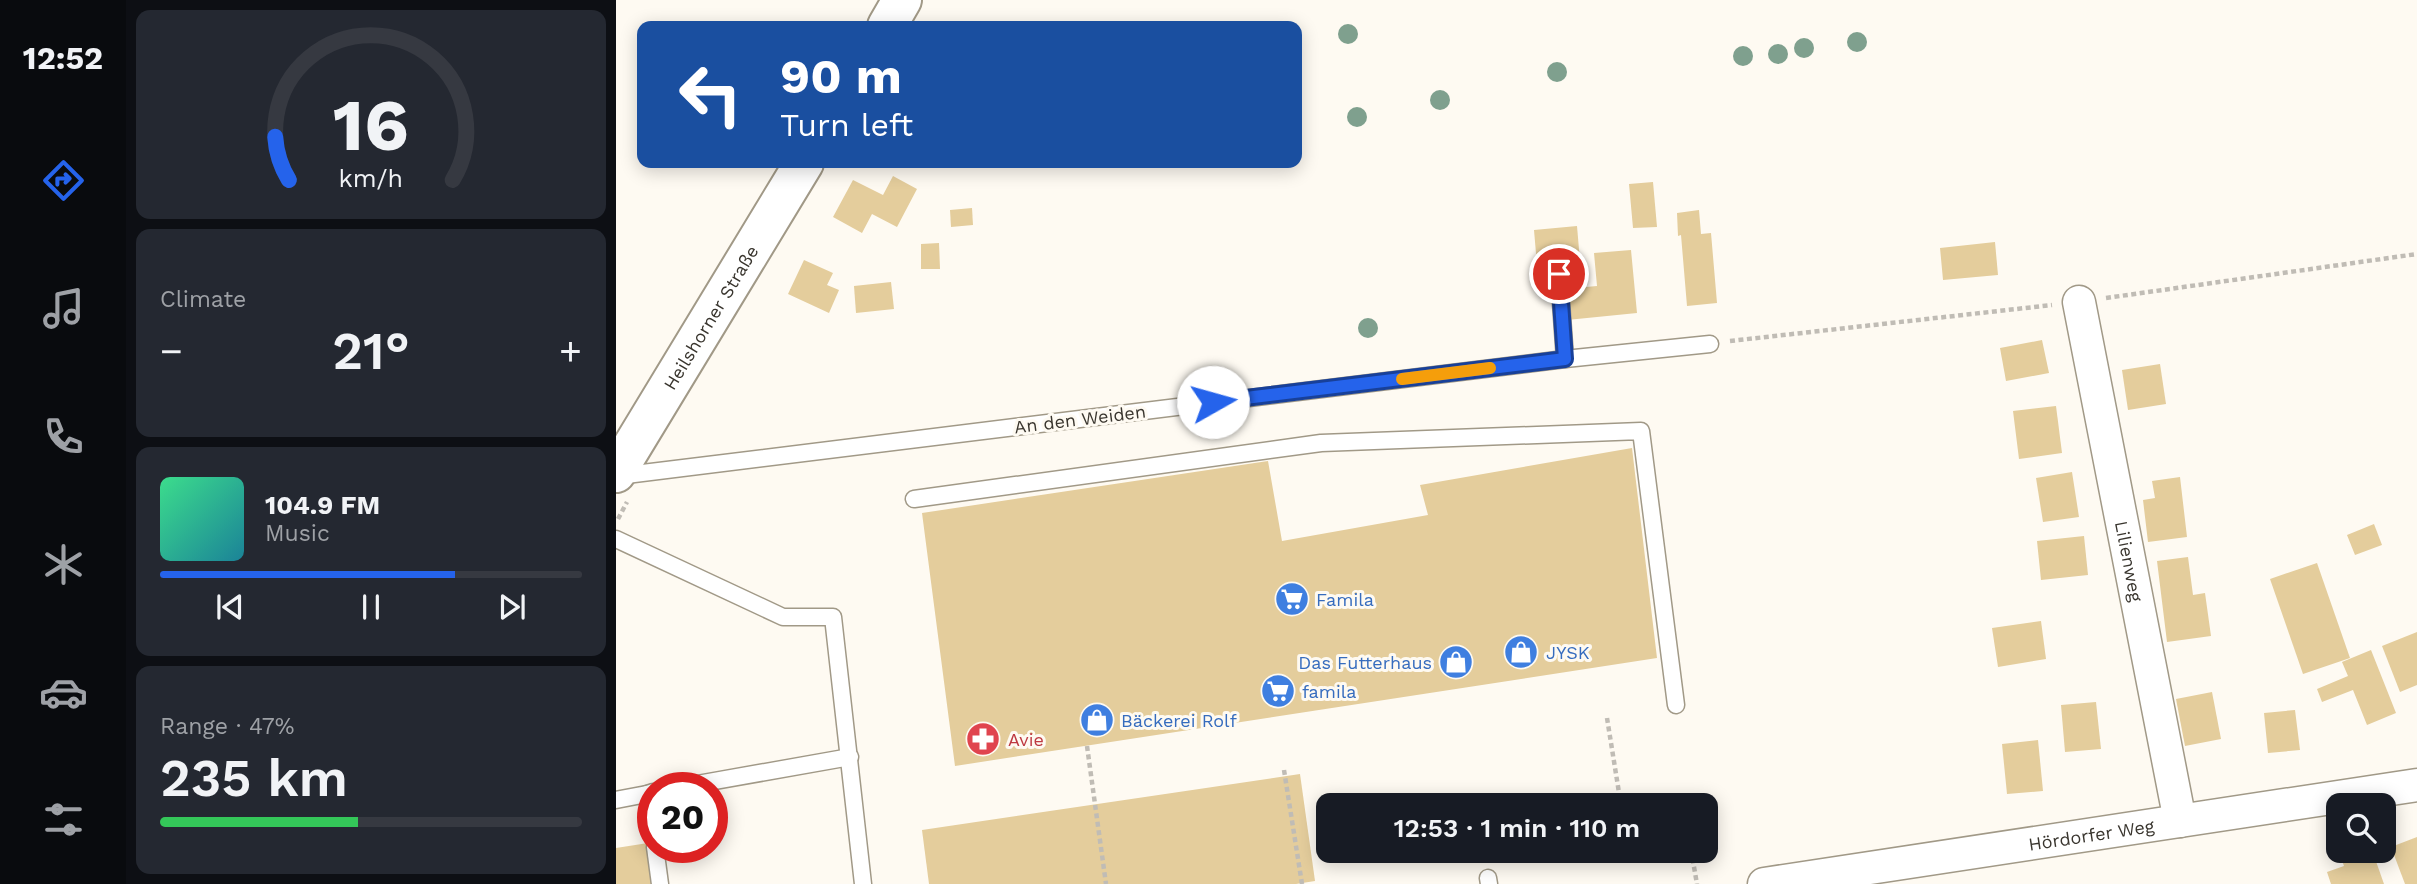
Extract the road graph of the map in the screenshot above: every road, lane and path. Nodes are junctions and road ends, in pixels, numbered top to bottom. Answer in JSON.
{"nodes":[{"id":1,"x":902,"y":0,"type":"edge"},
{"id":2,"x":890,"y":21,"type":"edge"},
{"id":3,"x":801,"y":168,"type":"edge"},
{"id":4,"x":1559,"y":274,"type":"dead end"},
{"id":5,"x":2079,"y":302,"type":"dead end"},
{"id":6,"x":1710,"y":344,"type":"dead end"},
{"id":7,"x":1565,"y":359,"type":"junction"},
{"id":8,"x":616,"y":475,"type":"edge"},
{"id":9,"x":915,"y":499,"type":"dead end"},
{"id":10,"x":616,"y":539,"type":"edge"},
{"id":11,"x":1676,"y":705,"type":"dead end"},
{"id":12,"x":1607,"y":718,"type":"dead end"},
{"id":13,"x":1087,"y":746,"type":"dead end"},
{"id":14,"x":849,"y":757,"type":"junction"},
{"id":15,"x":1284,"y":770,"type":"dead end"},
{"id":16,"x":728,"y":779,"type":"edge"},
{"id":17,"x":2417,"y":785,"type":"edge"},
{"id":18,"x":1619,"y":793,"type":"edge"},
{"id":19,"x":637,"y":796,"type":"edge"},
{"id":20,"x":616,"y":800,"type":"edge"},
{"id":21,"x":2180,"y":821,"type":"junction"},
{"id":22,"x":657,"y":863,"type":"edge"},
{"id":23,"x":1693,"y":863,"type":"edge"},
{"id":24,"x":660,"y":884,"type":"edge"},
{"id":25,"x":863,"y":884,"type":"edge"},
{"id":26,"x":1106,"y":884,"type":"edge"},
{"id":27,"x":1302,"y":884,"type":"edge"},
{"id":28,"x":1697,"y":884,"type":"edge"},
{"id":29,"x":1765,"y":884,"type":"edge"}],
"edges":[{"from":1,"to":2,"type":"main road"},
{"from":3,"to":8,"type":"main road","name":"Heilshorner Straße"},
{"from":4,"to":7,"type":"lane"},
{"from":5,"to":21,"type":"street","name":"Lilienweg"},
{"from":6,"to":7,"type":"lane","name":"An den Weiden"},
{"from":7,"to":8,"type":"lane","name":"An den Weiden"},
{"from":9,"to":11,"type":"lane"},
{"from":10,"to":14,"type":"lane"},
{"from":12,"to":18,"type":"path"},
{"from":13,"to":26,"type":"path"},
{"from":14,"to":16,"type":"lane"},
{"from":14,"to":25,"type":"lane"},
{"from":15,"to":27,"type":"path"},
{"from":17,"to":21,"type":"street","name":"Hördorfer Weg"},
{"from":19,"to":20,"type":"lane"},
{"from":21,"to":29,"type":"street","name":"Hördorfer Weg"},
{"from":22,"to":24,"type":"lane"},
{"from":23,"to":28,"type":"path"}]}
